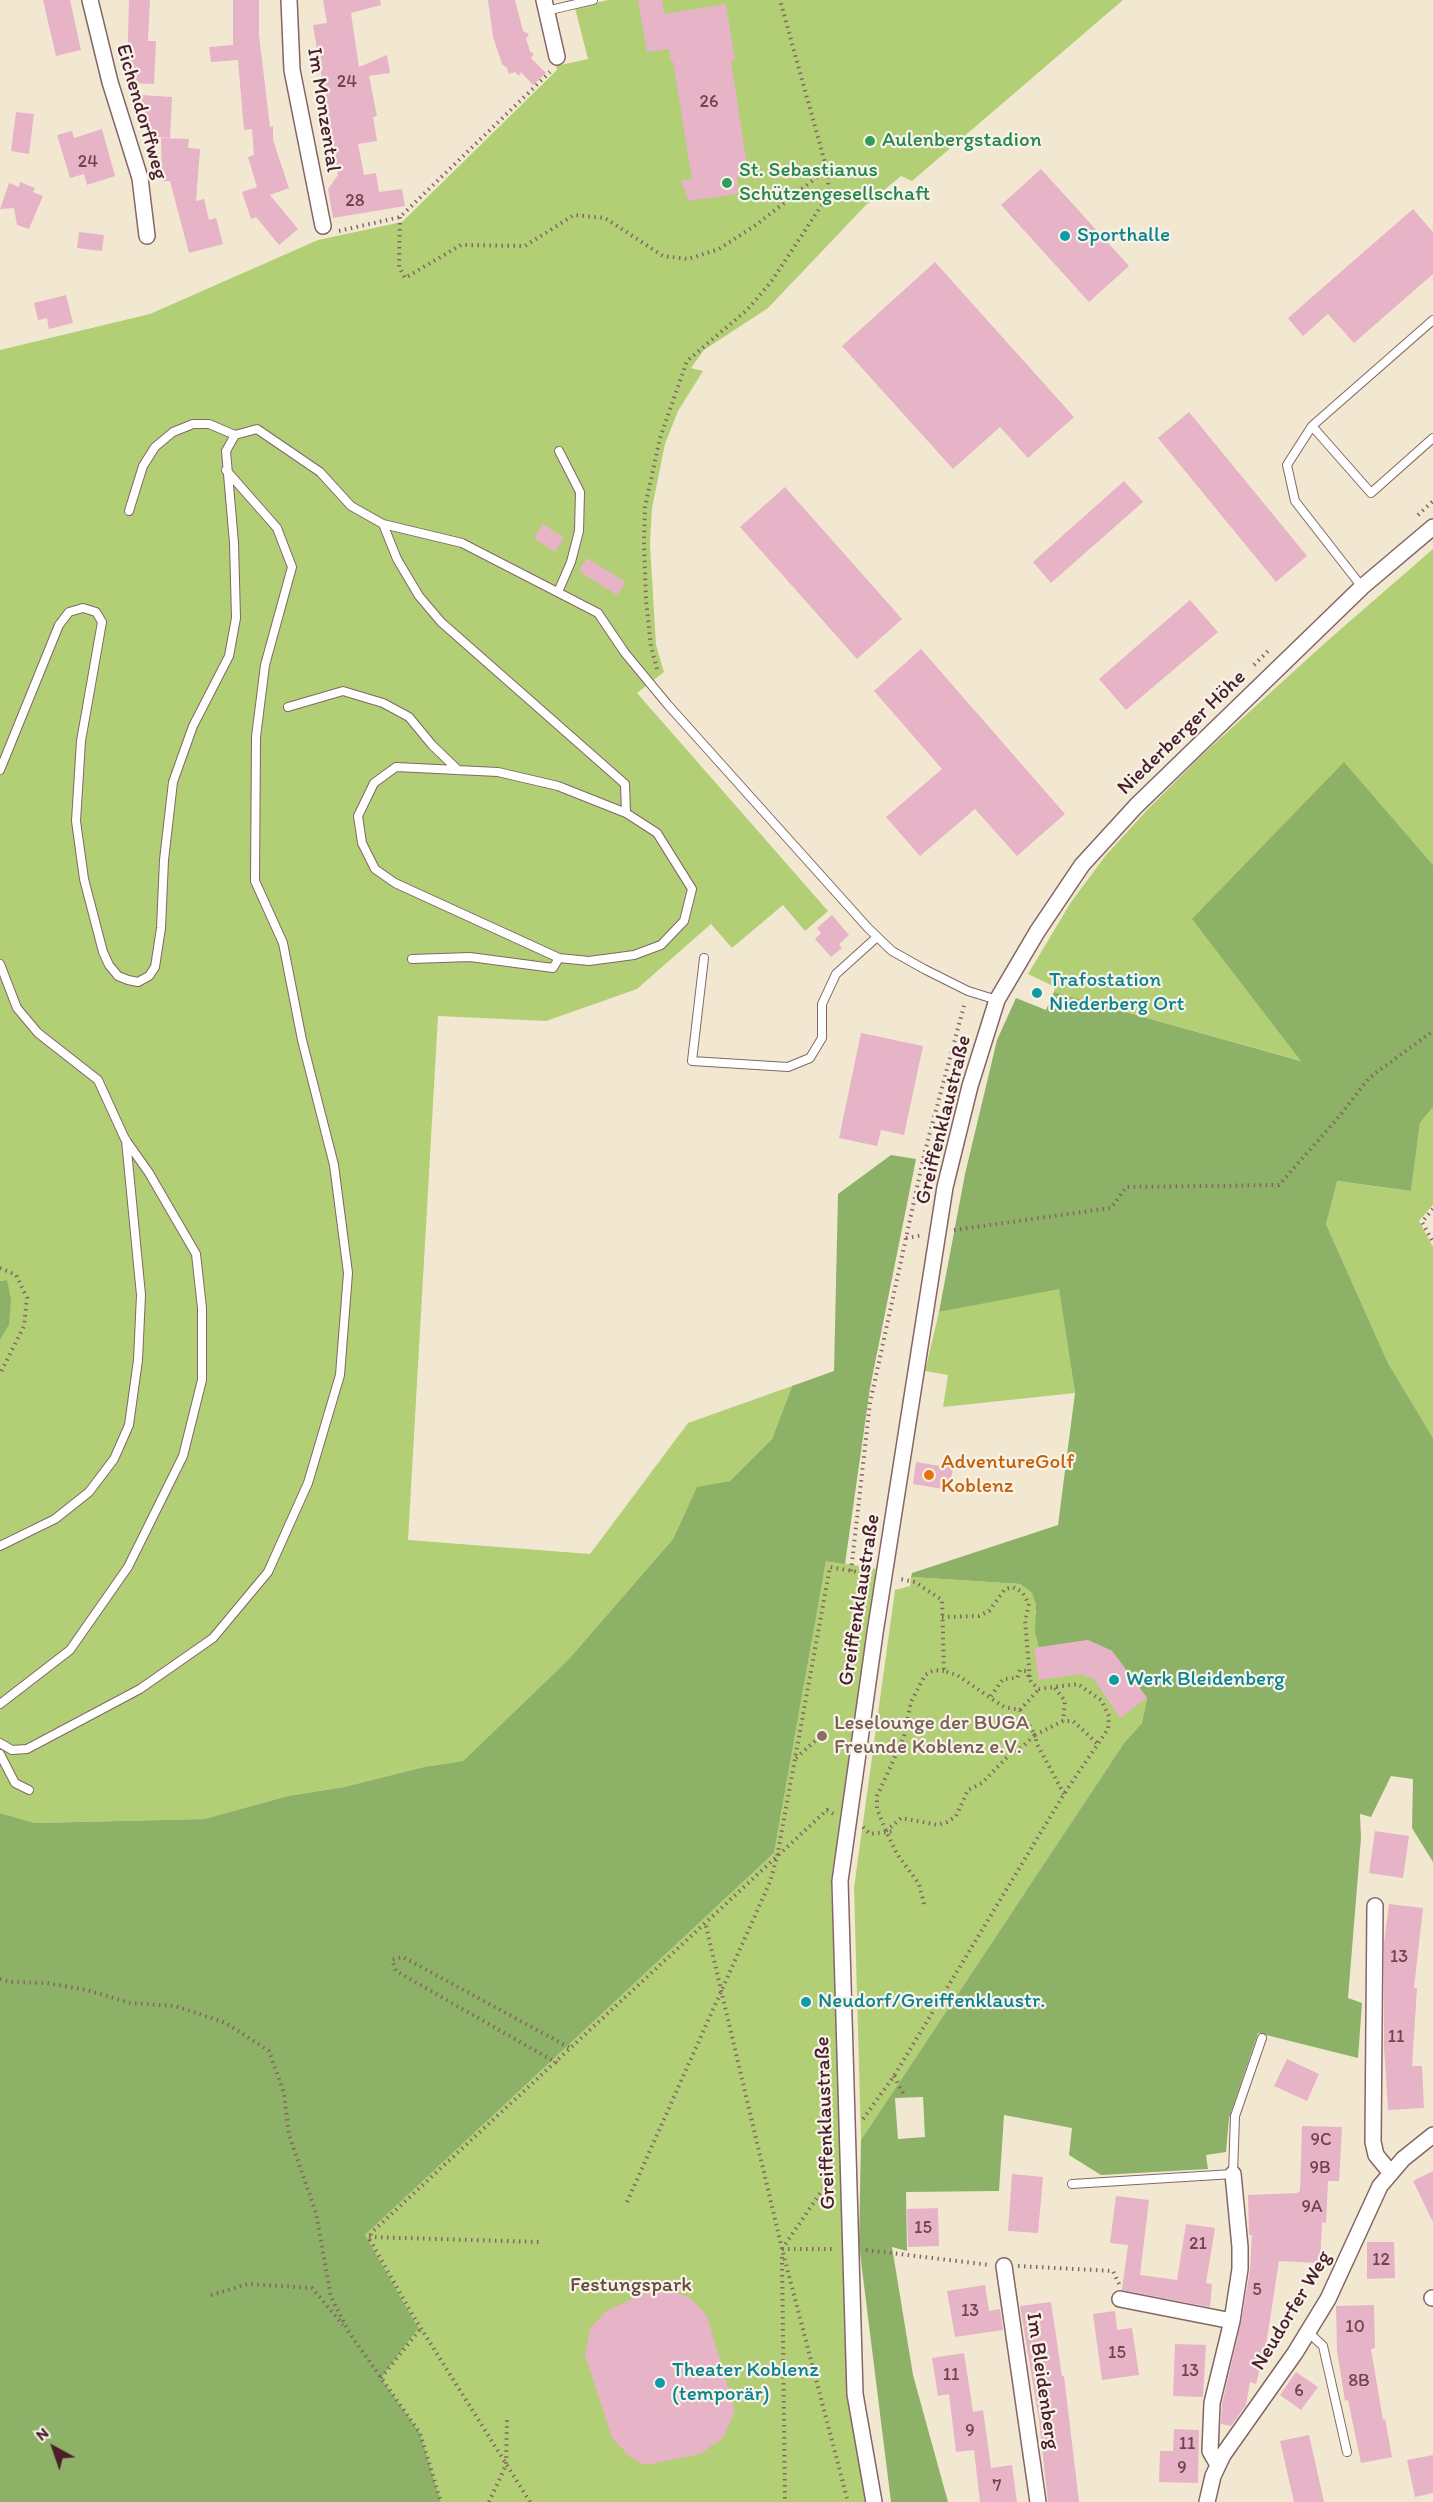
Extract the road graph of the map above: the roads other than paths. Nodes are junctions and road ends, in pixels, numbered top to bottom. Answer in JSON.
{"nodes":[{"id":1,"x":90,"y":0,"type":"edge"},
{"id":2,"x":289,"y":0,"type":"edge"},
{"id":3,"x":593,"y":0,"type":"edge"},
{"id":4,"x":545,"y":5,"type":"edge"},
{"id":5,"x":557,"y":57,"type":"road end"},
{"id":6,"x":323,"y":226,"type":"dead end"},
{"id":7,"x":147,"y":236,"type":"dead end"},
{"id":8,"x":1433,"y":320,"type":"edge"},
{"id":9,"x":1312,"y":426,"type":"junction"},
{"id":10,"x":235,"y":435,"type":"junction"},
{"id":11,"x":1433,"y":438,"type":"edge"},
{"id":12,"x":559,"y":451,"type":"dead end"},
{"id":13,"x":225,"y":470,"type":"junction"},
{"id":14,"x":129,"y":511,"type":"dead end"},
{"id":15,"x":383,"y":524,"type":"junction"},
{"id":16,"x":1433,"y":526,"type":"edge"},
{"id":17,"x":1362,"y":587,"type":"junction"},
{"id":18,"x":558,"y":592,"type":"junction"},
{"id":19,"x":288,"y":707,"type":"dead end"},
{"id":20,"x":0,"y":770,"type":"edge"},
{"id":21,"x":458,"y":770,"type":"junction"},
{"id":22,"x":626,"y":813,"type":"junction"},
{"id":23,"x":877,"y":937,"type":"junction"},
{"id":24,"x":559,"y":958,"type":"junction"},
{"id":25,"x":704,"y":958,"type":"dead end"},
{"id":26,"x":412,"y":960,"type":"dead end"},
{"id":27,"x":0,"y":964,"type":"edge"},
{"id":28,"x":997,"y":1000,"type":"junction"},
{"id":29,"x":125,"y":1139,"type":"junction"},
{"id":30,"x":0,"y":1546,"type":"edge"},
{"id":31,"x":0,"y":1704,"type":"edge"},
{"id":32,"x":0,"y":1743,"type":"edge"},
{"id":33,"x":0,"y":1754,"type":"edge"},
{"id":34,"x":29,"y":1790,"type":"dead end"},
{"id":35,"x":1375,"y":1906,"type":"dead end"},
{"id":36,"x":1262,"y":2038,"type":"dead end"},
{"id":37,"x":1433,"y":2135,"type":"edge"},
{"id":38,"x":1390,"y":2172,"type":"junction"},
{"id":39,"x":1233,"y":2174,"type":"junction"},
{"id":40,"x":1072,"y":2184,"type":"dead end"},
{"id":41,"x":1004,"y":2266,"type":"road end"},
{"id":42,"x":1120,"y":2299,"type":"road end"},
{"id":43,"x":1232,"y":2321,"type":"junction"},
{"id":44,"x":1308,"y":2332,"type":"junction"},
{"id":45,"x":1347,"y":2452,"type":"dead end"},
{"id":46,"x":1218,"y":2465,"type":"junction"},
{"id":47,"x":874,"y":2502,"type":"edge"},
{"id":48,"x":1038,"y":2502,"type":"edge"},
{"id":49,"x":1207,"y":2502,"type":"edge"}],
"edges":[{"from":1,"to":7,"type":"street","name":"Eichendorffweg"},
{"from":2,"to":6,"type":"street","name":"Im Monzental"},
{"from":3,"to":4,"type":"lane"},
{"from":4,"to":5,"type":"street"},
{"from":8,"to":9,"type":"lane"},
{"from":9,"to":11,"type":"lane"},
{"from":9,"to":17,"type":"lane"},
{"from":10,"to":13,"type":"lane"},
{"from":10,"to":14,"type":"lane"},
{"from":10,"to":15,"type":"lane"},
{"from":12,"to":18,"type":"lane"},
{"from":13,"to":20,"type":"lane"},
{"from":13,"to":32,"type":"lane"},
{"from":15,"to":18,"type":"lane"},
{"from":15,"to":22,"type":"lane"},
{"from":16,"to":17,"type":"street","name":"Niederberger Höhe"},
{"from":17,"to":28,"type":"street","name":"Niederberger Höhe"},
{"from":18,"to":23,"type":"lane"},
{"from":19,"to":21,"type":"lane"},
{"from":21,"to":22,"type":"lane"},
{"from":21,"to":24,"type":"lane"},
{"from":22,"to":24,"type":"lane"},
{"from":23,"to":25,"type":"lane"},
{"from":23,"to":28,"type":"lane"},
{"from":24,"to":26,"type":"lane"},
{"from":27,"to":29,"type":"lane"},
{"from":28,"to":47,"type":"street","name":"Greiffenklaustraße"},
{"from":29,"to":30,"type":"lane"},
{"from":29,"to":31,"type":"lane"},
{"from":33,"to":34,"type":"lane"},
{"from":35,"to":38,"type":"street"},
{"from":36,"to":39,"type":"lane"},
{"from":37,"to":38,"type":"street","name":"Neudorfer Weg"},
{"from":38,"to":44,"type":"street","name":"Neudorfer Weg"},
{"from":39,"to":40,"type":"lane"},
{"from":39,"to":43,"type":"street"},
{"from":41,"to":48,"type":"street","name":"Im Bleidenberg"},
{"from":42,"to":43,"type":"street"},
{"from":43,"to":46,"type":"street"},
{"from":44,"to":45,"type":"lane"},
{"from":44,"to":46,"type":"street","name":"Neudorfer Weg"},
{"from":46,"to":49,"type":"street"}]}
